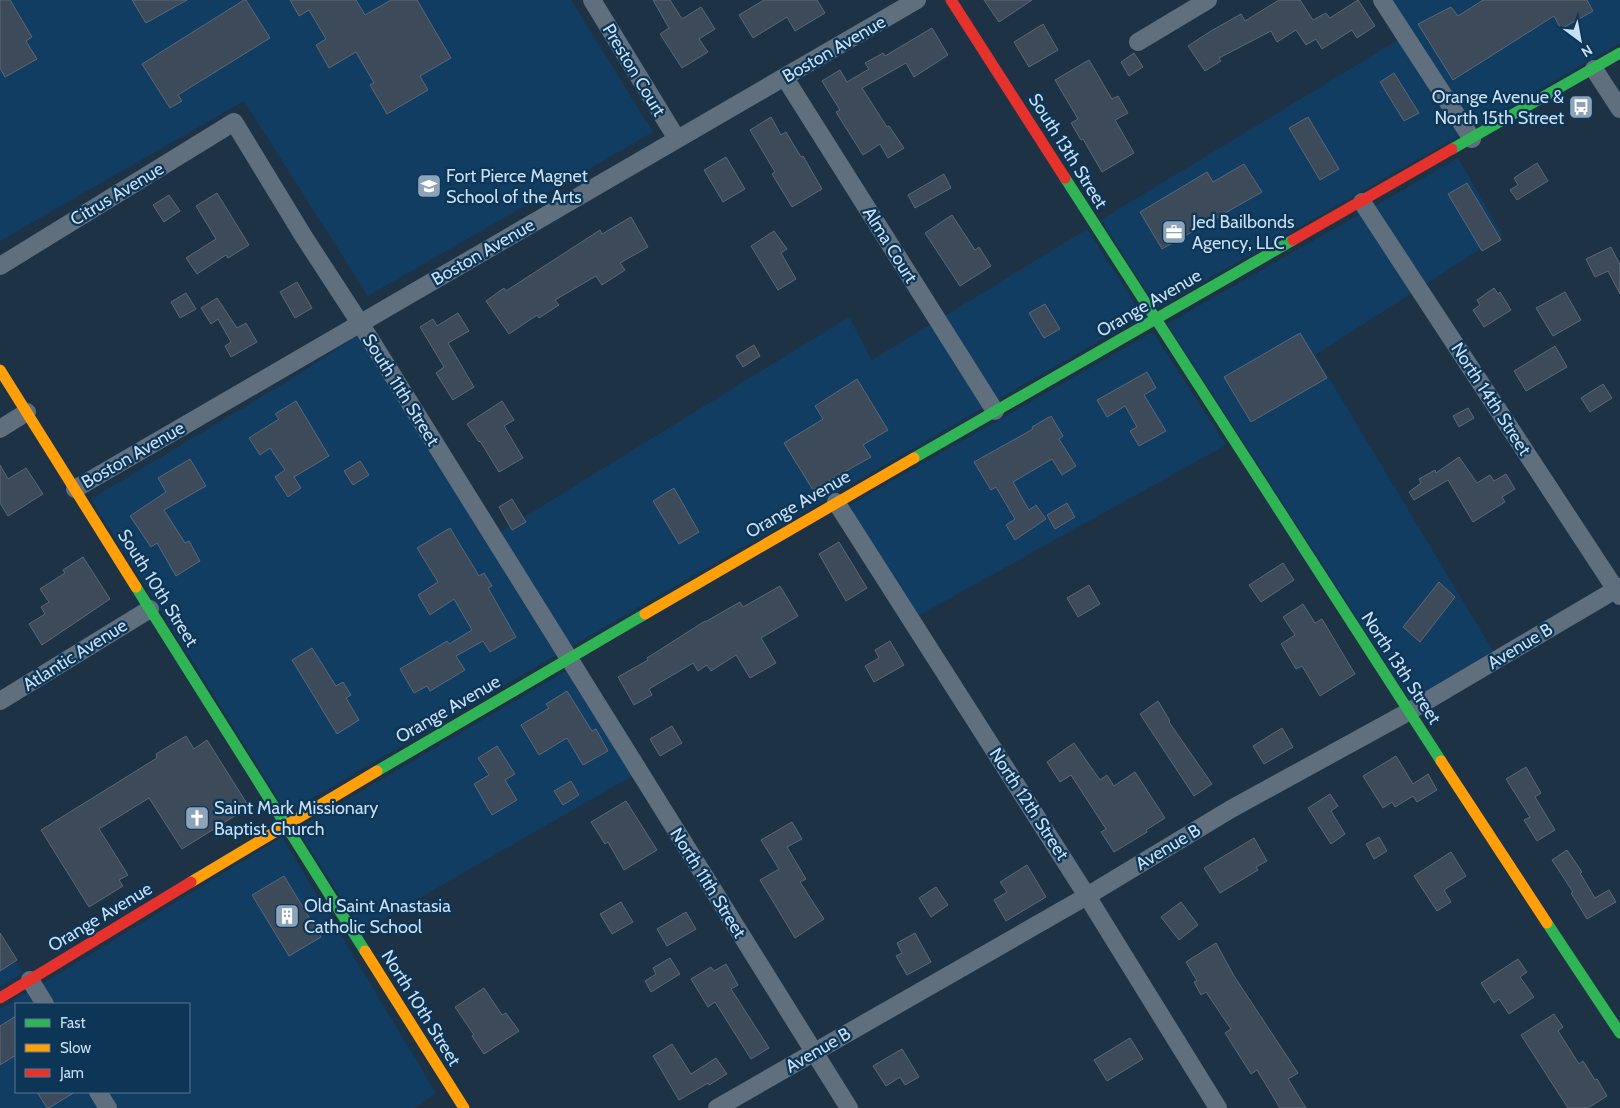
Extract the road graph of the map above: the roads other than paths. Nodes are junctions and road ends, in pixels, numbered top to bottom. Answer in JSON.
{"nodes":[{"id":1,"x":592,"y":0,"type":"edge"},
{"id":2,"x":917,"y":0,"type":"edge"},
{"id":3,"x":951,"y":0,"type":"edge"},
{"id":4,"x":1208,"y":0,"type":"edge"},
{"id":5,"x":1382,"y":0,"type":"edge"},
{"id":6,"x":1138,"y":42,"type":"dead end"},
{"id":7,"x":1620,"y":54,"type":"edge"},
{"id":8,"x":1594,"y":69,"type":"junction"},
{"id":9,"x":784,"y":78,"type":"junction"},
{"id":10,"x":1620,"y":108,"type":"edge"},
{"id":11,"x":234,"y":122,"type":"joint"},
{"id":12,"x":677,"y":139,"type":"junction"},
{"id":13,"x":1472,"y":139,"type":"junction"},
{"id":14,"x":1362,"y":202,"type":"junction"},
{"id":15,"x":0,"y":266,"type":"edge"},
{"id":16,"x":1155,"y":320,"type":"junction"},
{"id":17,"x":360,"y":323,"type":"junction"},
{"id":18,"x":0,"y":370,"type":"edge"},
{"id":19,"x":995,"y":411,"type":"junction"},
{"id":20,"x":27,"y":412,"type":"junction"},
{"id":21,"x":0,"y":429,"type":"edge"},
{"id":22,"x":75,"y":489,"type":"junction"},
{"id":23,"x":836,"y":502,"type":"junction"},
{"id":24,"x":1619,"y":591,"type":"edge"},
{"id":25,"x":150,"y":609,"type":"junction"},
{"id":26,"x":568,"y":659,"type":"junction"},
{"id":27,"x":0,"y":702,"type":"edge"},
{"id":28,"x":1408,"y":712,"type":"junction"},
{"id":29,"x":285,"y":825,"type":"junction"},
{"id":30,"x":1087,"y":896,"type":"junction"},
{"id":31,"x":30,"y":980,"type":"junction"},
{"id":32,"x":0,"y":998,"type":"edge"},
{"id":33,"x":44,"y":1003,"type":"edge"},
{"id":34,"x":1620,"y":1033,"type":"edge"},
{"id":35,"x":814,"y":1052,"type":"junction"},
{"id":36,"x":99,"y":1093,"type":"edge"},
{"id":37,"x":108,"y":1108,"type":"edge"},
{"id":38,"x":464,"y":1108,"type":"edge"},
{"id":39,"x":717,"y":1108,"type":"edge"},
{"id":40,"x":849,"y":1108,"type":"edge"},
{"id":41,"x":1218,"y":1108,"type":"edge"}],
"edges":[{"from":1,"to":12,"type":"street","name":"Preston Court"},
{"from":2,"to":9,"type":"street","name":"Boston Avenue"},
{"from":3,"to":16,"type":"street","name":"South 13th Street"},
{"from":4,"to":6,"type":"street"},
{"from":5,"to":13,"type":"street"},
{"from":7,"to":8,"type":"street","name":"Orange Avenue"},
{"from":8,"to":10,"type":"street"},
{"from":8,"to":13,"type":"street","name":"Orange Avenue"},
{"from":9,"to":12,"type":"street","name":"Boston Avenue"},
{"from":9,"to":19,"type":"street","name":"Alma Court"},
{"from":11,"to":15,"type":"street","name":"Citrus Avenue"},
{"from":11,"to":17,"type":"street","name":"South 11th Street"},
{"from":12,"to":17,"type":"street","name":"Boston Avenue"},
{"from":13,"to":14,"type":"street","name":"Orange Avenue"},
{"from":14,"to":16,"type":"street","name":"Orange Avenue"},
{"from":14,"to":24,"type":"street","name":"North 14th Street"},
{"from":16,"to":19,"type":"street","name":"Orange Avenue"},
{"from":16,"to":28,"type":"street","name":"North 13th Street"},
{"from":17,"to":22,"type":"street","name":"Boston Avenue"},
{"from":17,"to":26,"type":"street","name":"South 11th Street"},
{"from":18,"to":20,"type":"street","name":"South 10th Street"},
{"from":19,"to":23,"type":"street","name":"Orange Avenue"},
{"from":20,"to":21,"type":"street"},
{"from":20,"to":22,"type":"street","name":"South 10th Street"},
{"from":22,"to":25,"type":"street","name":"South 10th Street"},
{"from":23,"to":26,"type":"street","name":"Orange Avenue"},
{"from":23,"to":30,"type":"street","name":"North 12th Street"},
{"from":24,"to":28,"type":"street","name":"Avenue B"},
{"from":25,"to":27,"type":"street","name":"Atlantic Avenue"},
{"from":25,"to":29,"type":"street","name":"South 10th Street"},
{"from":26,"to":29,"type":"street","name":"Orange Avenue"},
{"from":26,"to":35,"type":"street","name":"North 11th Street"},
{"from":28,"to":30,"type":"street","name":"Avenue B"},
{"from":28,"to":34,"type":"street","name":"North 13th Street"},
{"from":29,"to":31,"type":"street","name":"Orange Avenue"},
{"from":29,"to":38,"type":"street","name":"North 10th Street"},
{"from":30,"to":35,"type":"street","name":"Avenue B"},
{"from":30,"to":41,"type":"street","name":"North 12th Street"},
{"from":31,"to":32,"type":"street","name":"Orange Avenue"},
{"from":31,"to":33,"type":"street"},
{"from":35,"to":39,"type":"street","name":"Avenue B"},
{"from":35,"to":40,"type":"street","name":"North 11th Street"},
{"from":36,"to":37,"type":"street"}]}
